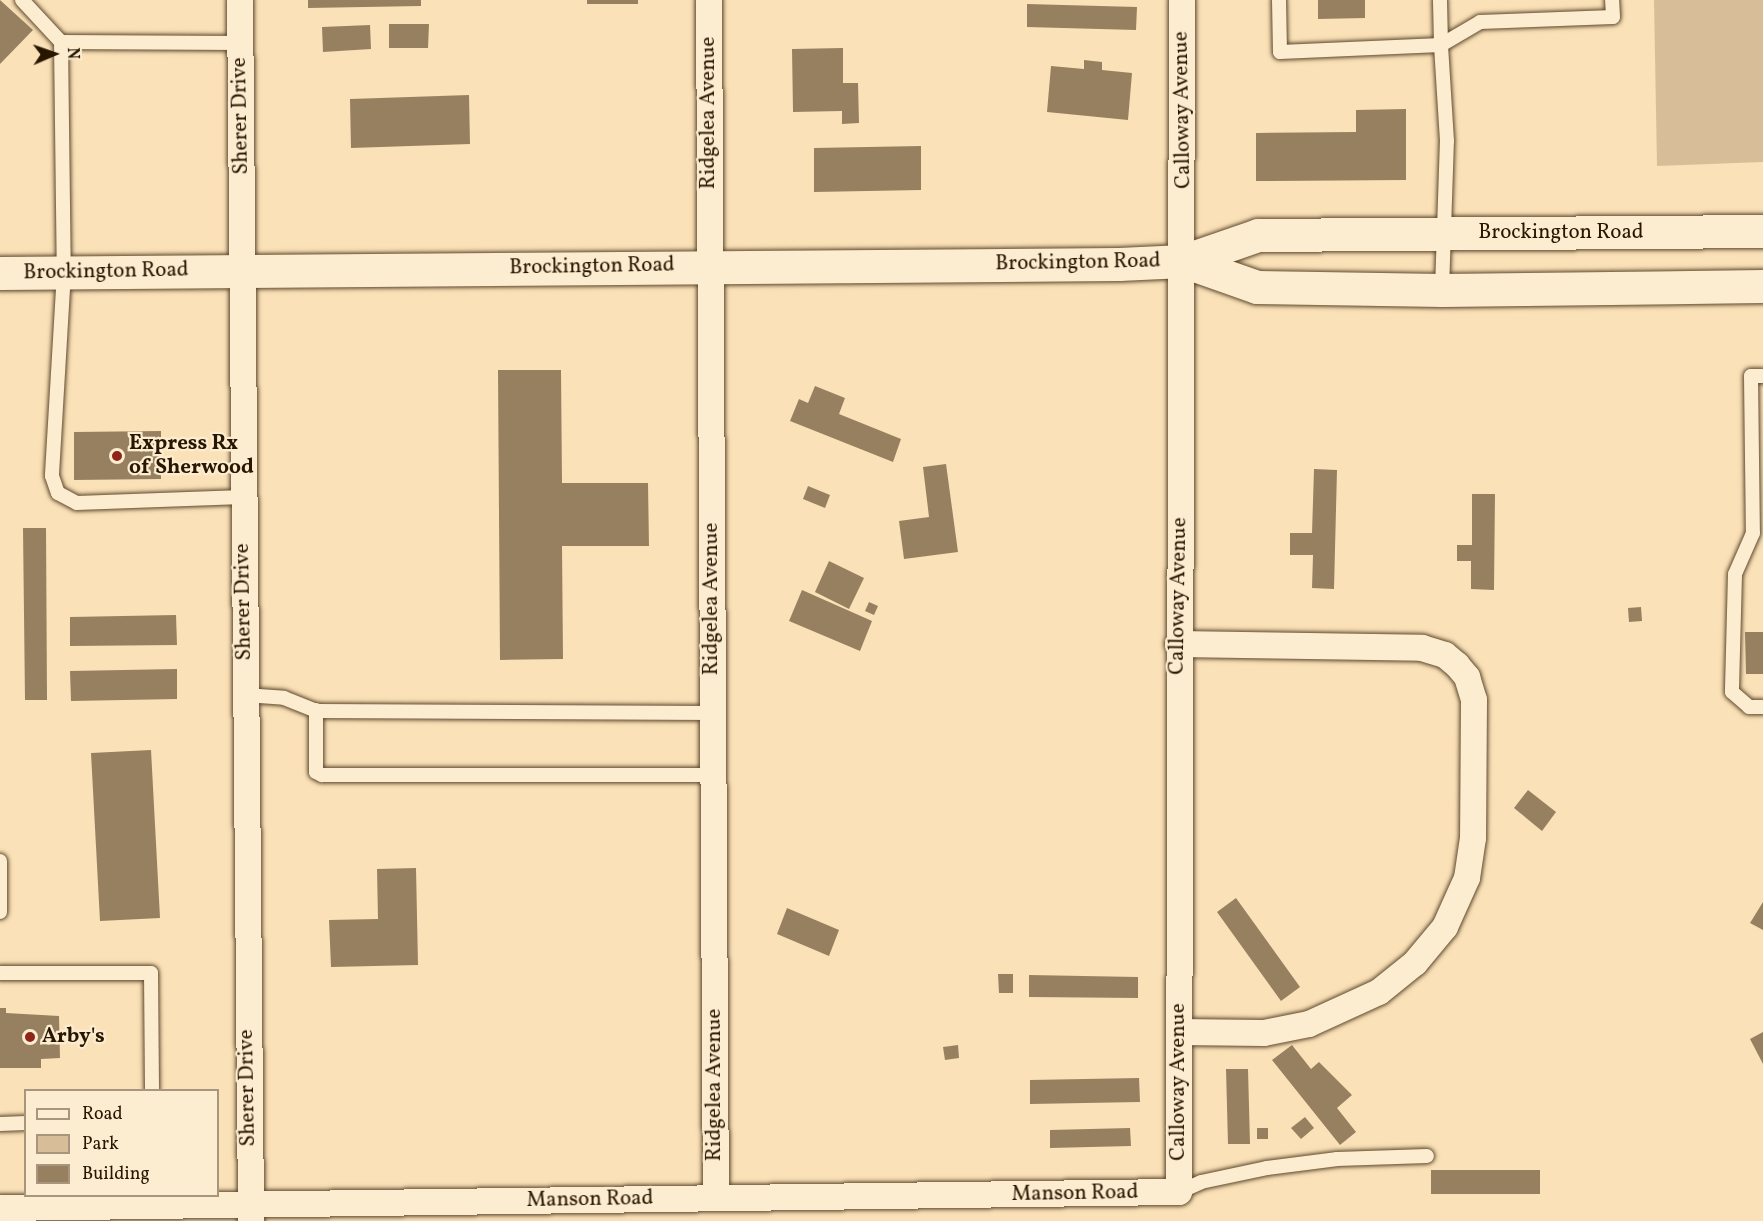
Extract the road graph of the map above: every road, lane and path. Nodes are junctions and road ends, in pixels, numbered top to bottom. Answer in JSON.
{"nodes":[{"id":1,"x":22,"y":0,"type":"edge"},
{"id":2,"x":240,"y":0,"type":"edge"},
{"id":3,"x":709,"y":0,"type":"edge"},
{"id":4,"x":1182,"y":0,"type":"edge"},
{"id":5,"x":1279,"y":0,"type":"edge"},
{"id":6,"x":1440,"y":0,"type":"edge"},
{"id":7,"x":1612,"y":0,"type":"edge"},
{"id":8,"x":61,"y":42,"type":"junction"},
{"id":9,"x":240,"y":43,"type":"junction"},
{"id":10,"x":1441,"y":45,"type":"junction"},
{"id":11,"x":1763,"y":231,"type":"edge"},
{"id":12,"x":1443,"y":234,"type":"junction"},
{"id":13,"x":1183,"y":261,"type":"junction"},
{"id":14,"x":710,"y":266,"type":"junction"},
{"id":15,"x":242,"y":270,"type":"junction"},
{"id":16,"x":64,"y":272,"type":"junction"},
{"id":17,"x":0,"y":273,"type":"edge"},
{"id":18,"x":1763,"y":286,"type":"edge"},
{"id":19,"x":1442,"y":290,"type":"junction"},
{"id":20,"x":1763,"y":376,"type":"edge"},
{"id":21,"x":243,"y":497,"type":"junction"},
{"id":22,"x":1758,"y":506,"type":"edge"},
{"id":23,"x":1178,"y":644,"type":"junction"},
{"id":24,"x":245,"y":695,"type":"junction"},
{"id":25,"x":1763,"y":707,"type":"edge"},
{"id":26,"x":316,"y":710,"type":"junction"},
{"id":27,"x":712,"y":712,"type":"junction"},
{"id":28,"x":713,"y":775,"type":"junction"},
{"id":29,"x":0,"y":861,"type":"edge"},
{"id":30,"x":0,"y":912,"type":"edge"},
{"id":31,"x":0,"y":973,"type":"edge"},
{"id":32,"x":1179,"y":1032,"type":"junction"},
{"id":33,"x":152,"y":1089,"type":"edge"},
{"id":34,"x":24,"y":1123,"type":"edge"},
{"id":35,"x":0,"y":1124,"type":"edge"},
{"id":36,"x":1428,"y":1156,"type":"dead end"},
{"id":37,"x":1179,"y":1192,"type":"junction"},
{"id":38,"x":716,"y":1198,"type":"junction"},
{"id":39,"x":1,"y":1209,"type":"edge"},
{"id":40,"x":364,"y":1212,"type":"edge"},
{"id":41,"x":163,"y":1213,"type":"edge"},
{"id":42,"x":250,"y":1213,"type":"edge"}],
"edges":[{"from":1,"to":8,"type":"lane"},
{"from":2,"to":9,"type":"street","name":"Sherer Drive"},
{"from":3,"to":14,"type":"street","name":"Ridgelea Avenue"},
{"from":4,"to":13,"type":"street","name":"Calloway Avenue"},
{"from":5,"to":10,"type":"lane"},
{"from":6,"to":10,"type":"lane"},
{"from":7,"to":10,"type":"lane"},
{"from":8,"to":9,"type":"lane"},
{"from":8,"to":16,"type":"lane"},
{"from":9,"to":15,"type":"street","name":"Sherer Drive"},
{"from":10,"to":12,"type":"lane"},
{"from":11,"to":12,"type":"main road","name":"Brockington Road"},
{"from":12,"to":13,"type":"main road","name":"Brockington Road"},
{"from":12,"to":19,"type":"lane"},
{"from":13,"to":14,"type":"main road","name":"Brockington Road"},
{"from":13,"to":19,"type":"main road","name":"Brockington Road"},
{"from":13,"to":23,"type":"street","name":"Calloway Avenue"},
{"from":14,"to":15,"type":"main road","name":"Brockington Road"},
{"from":14,"to":27,"type":"street","name":"Ridgelea Avenue"},
{"from":15,"to":16,"type":"main road","name":"Brockington Road"},
{"from":15,"to":21,"type":"street","name":"Sherer Drive"},
{"from":16,"to":17,"type":"main road","name":"Brockington Road"},
{"from":16,"to":21,"type":"lane"},
{"from":18,"to":19,"type":"main road","name":"Brockington Road"},
{"from":20,"to":22,"type":"lane"},
{"from":21,"to":24,"type":"street","name":"Sherer Drive"},
{"from":22,"to":25,"type":"lane"},
{"from":23,"to":32,"type":"street","name":"Calloway Avenue"},
{"from":23,"to":32,"type":"street"},
{"from":24,"to":26,"type":"lane"},
{"from":24,"to":42,"type":"street","name":"Sherer Drive"},
{"from":26,"to":27,"type":"lane"},
{"from":26,"to":28,"type":"lane"},
{"from":27,"to":28,"type":"street","name":"Ridgelea Avenue"},
{"from":28,"to":38,"type":"street","name":"Ridgelea Avenue"},
{"from":29,"to":30,"type":"lane"},
{"from":31,"to":33,"type":"lane"},
{"from":32,"to":37,"type":"street","name":"Calloway Avenue"},
{"from":34,"to":35,"type":"lane"},
{"from":36,"to":37,"type":"lane"},
{"from":37,"to":38,"type":"street","name":"Manson Road"},
{"from":38,"to":40,"type":"street","name":"Manson Road"},
{"from":39,"to":41,"type":"street","name":"Manson Road"},
{"from":40,"to":42,"type":"street","name":"Manson Road"},
{"from":41,"to":42,"type":"street","name":"Manson Road"}]}
